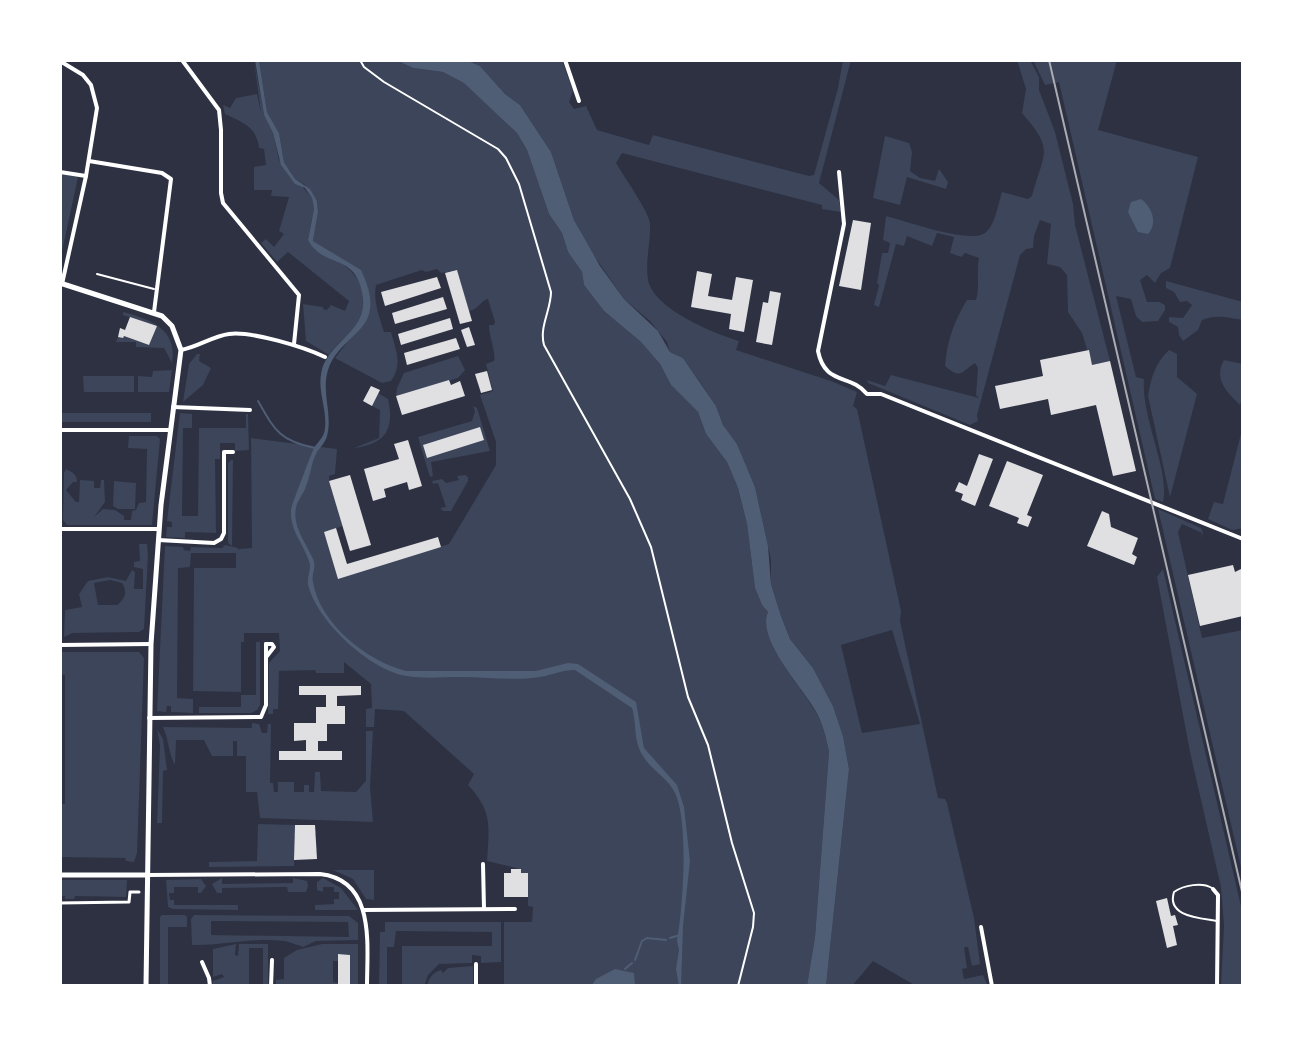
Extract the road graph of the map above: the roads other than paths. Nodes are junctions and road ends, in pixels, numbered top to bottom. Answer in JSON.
{"nodes":[{"id":1,"x":182,"y":60,"type":"edge"},
{"id":2,"x":565,"y":60,"type":"edge"},
{"id":3,"x":60,"y":61,"type":"edge"},
{"id":4,"x":579,"y":101,"type":"dead end"},
{"id":5,"x":89,"y":161,"type":"junction"},
{"id":6,"x":60,"y":172,"type":"edge"},
{"id":7,"x":839,"y":172,"type":"dead end"},
{"id":8,"x":86,"y":176,"type":"junction"},
{"id":9,"x":97,"y":274,"type":"dead end"},
{"id":10,"x":61,"y":284,"type":"edge"},
{"id":11,"x":158,"y":290,"type":"junction"},
{"id":12,"x":154,"y":312,"type":"junction"},
{"id":13,"x":294,"y":344,"type":"junction"},
{"id":14,"x":181,"y":350,"type":"junction"},
{"id":15,"x":325,"y":357,"type":"dead end"},
{"id":16,"x":173,"y":407,"type":"junction"},
{"id":17,"x":250,"y":410,"type":"dead end"},
{"id":18,"x":60,"y":430,"type":"edge"},
{"id":19,"x":169,"y":430,"type":"junction"},
{"id":20,"x":233,"y":452,"type":"dead end"},
{"id":21,"x":60,"y":529,"type":"edge"},
{"id":22,"x":159,"y":529,"type":"junction"},
{"id":23,"x":1242,"y":538,"type":"edge"},
{"id":24,"x":158,"y":540,"type":"junction"},
{"id":25,"x":151,"y":644,"type":"junction"},
{"id":26,"x":60,"y":645,"type":"edge"},
{"id":27,"x":265,"y":657,"type":"dead end"},
{"id":28,"x":149,"y":718,"type":"junction"},
{"id":29,"x":483,"y":864,"type":"dead end"},
{"id":30,"x":60,"y":875,"type":"edge"},
{"id":31,"x":147,"y":875,"type":"junction"},
{"id":32,"x":129,"y":883,"type":"dead end"},
{"id":33,"x":1213,"y":889,"type":"joint"},
{"id":34,"x":130,"y":892,"type":"junction"},
{"id":35,"x":139,"y":892,"type":"dead end"},
{"id":36,"x":60,"y":903,"type":"edge"},
{"id":37,"x":484,"y":909,"type":"junction"},
{"id":38,"x":515,"y":909,"type":"dead end"},
{"id":39,"x":363,"y":910,"type":"junction"},
{"id":40,"x":1218,"y":921,"type":"junction"},
{"id":41,"x":981,"y":927,"type":"dead end"},
{"id":42,"x":272,"y":960,"type":"dead end"},
{"id":43,"x":202,"y":962,"type":"dead end"},
{"id":44,"x":476,"y":964,"type":"dead end"},
{"id":45,"x":146,"y":986,"type":"edge"},
{"id":46,"x":210,"y":986,"type":"edge"},
{"id":47,"x":271,"y":986,"type":"edge"},
{"id":48,"x":367,"y":986,"type":"edge"},
{"id":49,"x":476,"y":986,"type":"edge"},
{"id":50,"x":992,"y":986,"type":"edge"},
{"id":51,"x":1217,"y":986,"type":"edge"}],
"edges":[{"from":1,"to":13,"type":"street"},
{"from":2,"to":4,"type":"street"},
{"from":3,"to":5,"type":"street"},
{"from":5,"to":8,"type":"street"},
{"from":5,"to":11,"type":"street"},
{"from":6,"to":8,"type":"street"},
{"from":7,"to":23,"type":"street"},
{"from":8,"to":10,"type":"street"},
{"from":9,"to":11,"type":"lane"},
{"from":10,"to":12,"type":"street"},
{"from":11,"to":12,"type":"street"},
{"from":12,"to":14,"type":"street"},
{"from":13,"to":14,"type":"street"},
{"from":13,"to":15,"type":"street"},
{"from":14,"to":16,"type":"street"},
{"from":16,"to":17,"type":"street"},
{"from":16,"to":19,"type":"street"},
{"from":18,"to":19,"type":"street"},
{"from":19,"to":22,"type":"street"},
{"from":20,"to":24,"type":"street"},
{"from":21,"to":22,"type":"street"},
{"from":22,"to":24,"type":"street"},
{"from":24,"to":25,"type":"street"},
{"from":25,"to":26,"type":"street"},
{"from":25,"to":28,"type":"street"},
{"from":27,"to":28,"type":"street"},
{"from":28,"to":31,"type":"street"},
{"from":29,"to":37,"type":"street"},
{"from":30,"to":31,"type":"street"},
{"from":31,"to":39,"type":"street"},
{"from":31,"to":45,"type":"street"},
{"from":32,"to":34,"type":"street"},
{"from":33,"to":40,"type":"street"},
{"from":33,"to":40,"type":"lane"},
{"from":34,"to":35,"type":"street"},
{"from":34,"to":36,"type":"street"},
{"from":37,"to":38,"type":"street"},
{"from":37,"to":39,"type":"street"},
{"from":39,"to":48,"type":"street"},
{"from":40,"to":51,"type":"street"},
{"from":41,"to":50,"type":"street"},
{"from":42,"to":47,"type":"street"},
{"from":43,"to":46,"type":"street"},
{"from":44,"to":49,"type":"street"}]}
